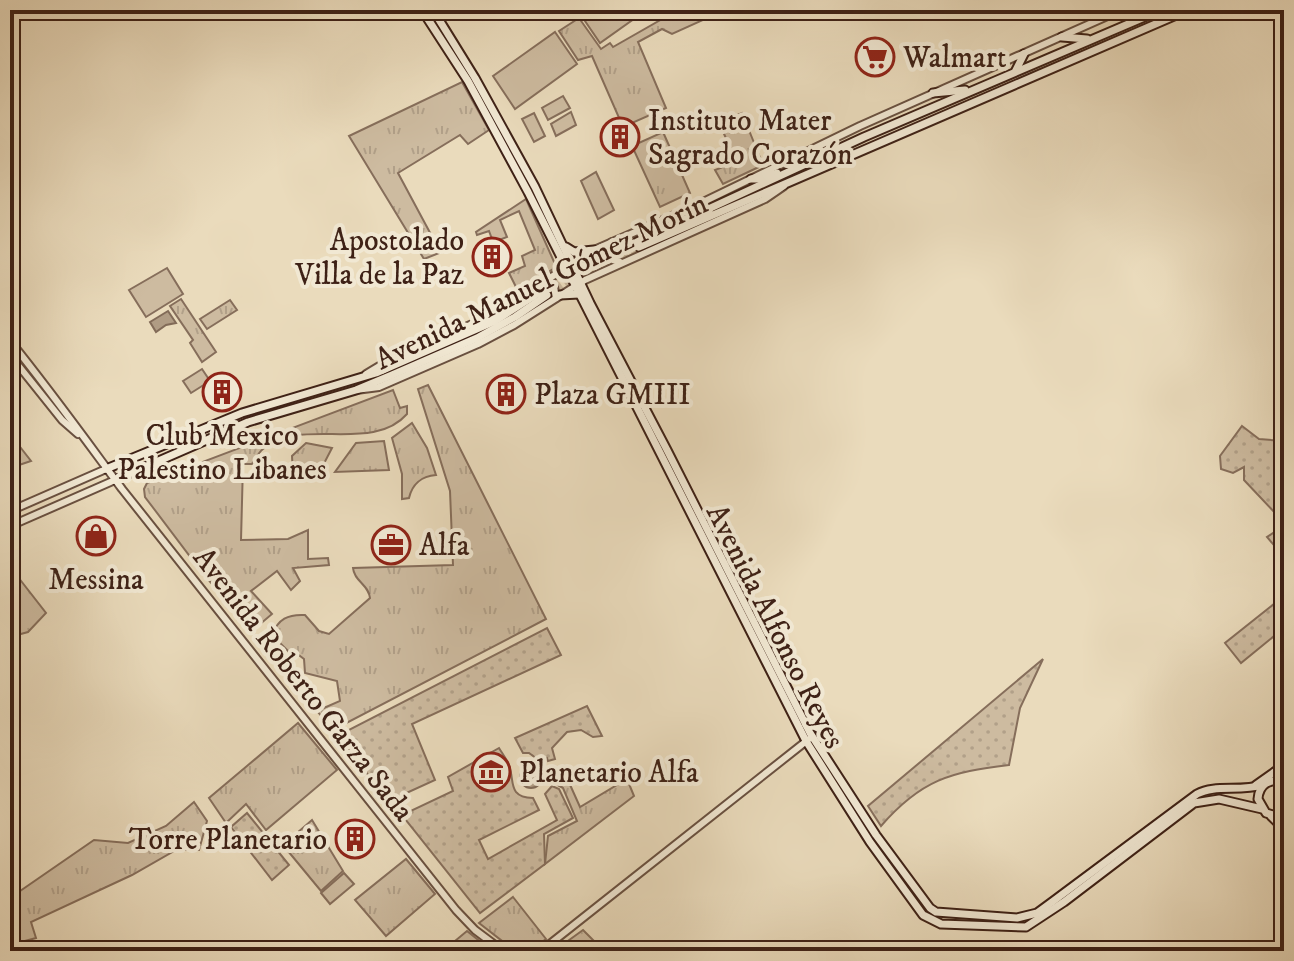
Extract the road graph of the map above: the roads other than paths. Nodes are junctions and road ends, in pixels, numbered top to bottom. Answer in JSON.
{"nodes":[{"id":1,"x":422,"y":10,"type":"edge"},
{"id":2,"x":433,"y":10,"type":"edge"},
{"id":3,"x":1121,"y":10,"type":"edge"},
{"id":4,"x":1161,"y":10,"type":"edge"},
{"id":5,"x":1188,"y":10,"type":"edge"},
{"id":6,"x":1062,"y":37,"type":"junction"},
{"id":7,"x":1089,"y":39,"type":"junction"},
{"id":8,"x":1024,"y":54,"type":"junction"},
{"id":9,"x":1016,"y":70,"type":"junction"},
{"id":10,"x":971,"y":90,"type":"junction"},
{"id":11,"x":933,"y":93,"type":"junction"},
{"id":12,"x":795,"y":169,"type":"junction"},
{"id":13,"x":751,"y":179,"type":"junction"},
{"id":14,"x":787,"y":183,"type":"junction"},
{"id":15,"x":612,"y":242,"type":"junction"},
{"id":16,"x":563,"y":244,"type":"junction"},
{"id":17,"x":594,"y":250,"type":"junction"},
{"id":18,"x":624,"y":262,"type":"junction"},
{"id":19,"x":568,"y":265,"type":"junction"},
{"id":20,"x":545,"y":280,"type":"junction"},
{"id":21,"x":577,"y":284,"type":"junction"},
{"id":22,"x":579,"y":294,"type":"junction"},
{"id":23,"x":558,"y":297,"type":"junction"},
{"id":24,"x":10,"y":341,"type":"edge"},
{"id":25,"x":10,"y":355,"type":"edge"},
{"id":26,"x":360,"y":379,"type":"junction"},
{"id":27,"x":356,"y":390,"type":"junction"},
{"id":28,"x":81,"y":436,"type":"junction"},
{"id":29,"x":106,"y":469,"type":"junction"},
{"id":30,"x":115,"y":480,"type":"junction"},
{"id":31,"x":10,"y":511,"type":"edge"},
{"id":32,"x":10,"y":526,"type":"edge"},
{"id":33,"x":803,"y":719,"type":"junction"},
{"id":34,"x":822,"y":730,"type":"dead end"},
{"id":35,"x":809,"y":739,"type":"junction"},
{"id":36,"x":1282,"y":766,"type":"edge"},
{"id":37,"x":1284,"y":782,"type":"edge"},
{"id":38,"x":1267,"y":783,"type":"junction"},
{"id":39,"x":1251,"y":789,"type":"junction"},
{"id":40,"x":853,"y":808,"type":"junction"},
{"id":41,"x":1262,"y":809,"type":"junction"},
{"id":42,"x":1284,"y":814,"type":"edge"},
{"id":43,"x":1269,"y":815,"type":"junction"},
{"id":44,"x":1284,"y":829,"type":"edge"},
{"id":45,"x":866,"y":835,"type":"junction"},
{"id":46,"x":876,"y":835,"type":"junction"},
{"id":47,"x":503,"y":951,"type":"edge"},
{"id":48,"x":541,"y":951,"type":"edge"}],
"edges":[{"from":1,"to":19,"type":"main road","name":"Avenida Alfonso Reyes"},
{"from":2,"to":16,"type":"main road","name":"Avenida Alfonso Reyes"},
{"from":3,"to":6,"type":"street","name":"Avenida Manuel Gómez Morín"},
{"from":4,"to":7,"type":"main road","name":"Avenida Manuel Gómez Morín"},
{"from":5,"to":14,"type":"main road","name":"Avenida Manuel Gómez Morín"},
{"from":6,"to":7,"type":"main road"},
{"from":6,"to":8,"type":"street","name":"Avenida Manuel Gómez Morín"},
{"from":7,"to":9,"type":"main road","name":"Avenida Manuel Gómez Morín"},
{"from":8,"to":9,"type":"main road"},
{"from":8,"to":11,"type":"street","name":"Avenida Manuel Gómez Morín"},
{"from":9,"to":10,"type":"main road","name":"Avenida Manuel Gómez Morín"},
{"from":10,"to":11,"type":"main road"},
{"from":10,"to":12,"type":"main road","name":"Avenida Manuel Gómez Morín"},
{"from":11,"to":13,"type":"street","name":"Avenida Manuel Gómez Morín"},
{"from":12,"to":13,"type":"main road"},
{"from":12,"to":14,"type":"main road","name":"Avenida Manuel Gómez Morín"},
{"from":13,"to":15,"type":"street","name":"Avenida Manuel Gómez Morín"},
{"from":14,"to":18,"type":"street","name":"Avenida Manuel Gómez Morín"},
{"from":15,"to":17,"type":"street","name":"Avenida Manuel Gómez Morín"},
{"from":15,"to":18,"type":"street"},
{"from":16,"to":17,"type":"main road"},
{"from":16,"to":19,"type":"main road","name":"Avenida Alfonso Reyes"},
{"from":17,"to":19,"type":"street","name":"Avenida Manuel Gómez Morín"},
{"from":18,"to":21,"type":"street","name":"Avenida Manuel Gómez Morín"},
{"from":19,"to":20,"type":"street","name":"Avenida Manuel Gómez Morín"},
{"from":19,"to":21,"type":"main road","name":"Avenida Alfonso Reyes"},
{"from":20,"to":23,"type":"street"},
{"from":20,"to":26,"type":"street","name":"Avenida Manuel Gómez Morín"},
{"from":21,"to":22,"type":"main road","name":"Avenida Alfonso Reyes"},
{"from":21,"to":23,"type":"street","name":"Avenida Manuel Gómez Morín"},
{"from":21,"to":33,"type":"main road","name":"Avenida Alfonso Reyes"},
{"from":22,"to":23,"type":"main road"},
{"from":22,"to":35,"type":"main road","name":"Avenida Alfonso Reyes"},
{"from":23,"to":27,"type":"street","name":"Avenida Manuel Gómez Morín"},
{"from":24,"to":28,"type":"street","name":"Avenida Roberto Garza Sada"},
{"from":25,"to":28,"type":"street","name":"Avenida Roberto Garza Sada"},
{"from":26,"to":27,"type":"main road","name":"Avenida Manuel Gómez Morín"},
{"from":26,"to":29,"type":"main road","name":"Avenida Manuel Gómez Morín"},
{"from":27,"to":30,"type":"main road","name":"Avenida Manuel Gómez Morín"},
{"from":28,"to":29,"type":"street","name":"Avenida Roberto Garza Sada"},
{"from":29,"to":30,"type":"street","name":"Avenida Roberto Garza Sada"},
{"from":29,"to":31,"type":"street"},
{"from":30,"to":32,"type":"street"},
{"from":30,"to":47,"type":"street","name":"Avenida Roberto Garza Sada"},
{"from":33,"to":34,"type":"main road"},
{"from":33,"to":35,"type":"main road","name":"Avenida Alfonso Reyes"},
{"from":35,"to":40,"type":"main road","name":"Avenida Alfonso Reyes"},
{"from":35,"to":48,"type":"street"},
{"from":36,"to":38,"type":"street"},
{"from":36,"to":39,"type":"main road"},
{"from":37,"to":38,"type":"main road"},
{"from":38,"to":39,"type":"main road","name":"Avenida Alfonso Reyes"},
{"from":38,"to":41,"type":"main road"},
{"from":39,"to":46,"type":"main road","name":"Avenida Alfonso Reyes"},
{"from":40,"to":45,"type":"main road","name":"Avenida Alfonso Reyes"},
{"from":40,"to":46,"type":"main road","name":"Avenida Alfonso Reyes"},
{"from":41,"to":43,"type":"main road"},
{"from":41,"to":45,"type":"main road","name":"Avenida Alfonso Reyes"},
{"from":42,"to":43,"type":"main road"},
{"from":43,"to":44,"type":"main road"},
{"from":45,"to":46,"type":"main road"}]}
